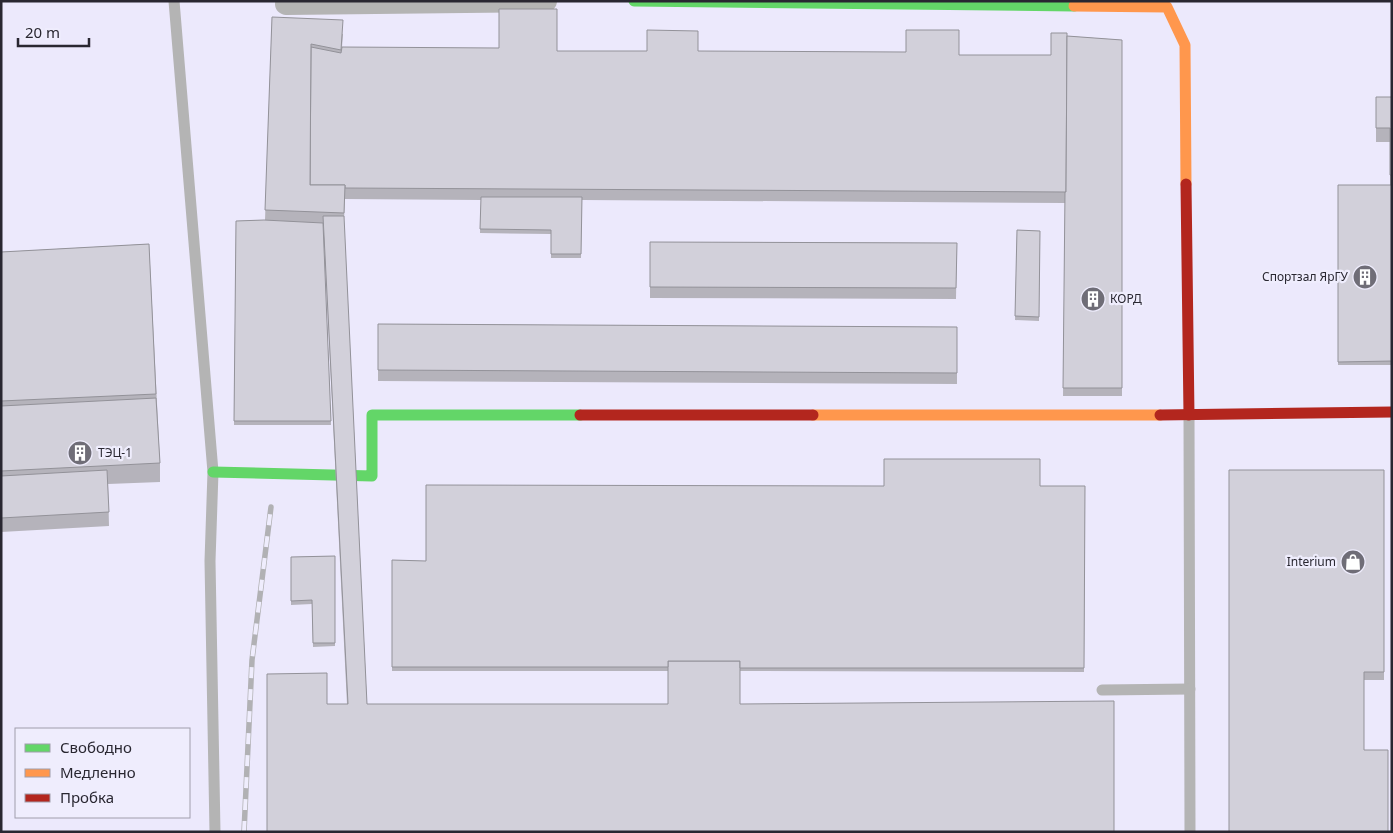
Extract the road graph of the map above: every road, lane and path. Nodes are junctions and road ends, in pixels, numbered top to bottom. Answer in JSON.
{"nodes":[{"id":1,"x":174,"y":1,"type":"edge"},
{"id":2,"x":546,"y":1,"type":"edge"},
{"id":3,"x":634,"y":1,"type":"edge"},
{"id":4,"x":856,"y":2,"type":"edge"},
{"id":5,"x":286,"y":4,"type":"dead end"},
{"id":6,"x":1392,"y":412,"type":"edge"},
{"id":7,"x":1188,"y":415,"type":"junction"},
{"id":8,"x":213,"y":472,"type":"junction"},
{"id":9,"x":1190,"y":689,"type":"junction"},
{"id":10,"x":1102,"y":690,"type":"dead end"},
{"id":11,"x":214,"y":832,"type":"edge"},
{"id":12,"x":1190,"y":832,"type":"edge"}],
"edges":[{"from":1,"to":8,"type":"lane"},
{"from":2,"to":5,"type":"street"},
{"from":3,"to":4,"type":"street"},
{"from":4,"to":7,"type":"street"},
{"from":6,"to":7,"type":"street"},
{"from":7,"to":8,"type":"street"},
{"from":7,"to":9,"type":"lane"},
{"from":8,"to":11,"type":"lane"},
{"from":9,"to":10,"type":"lane"},
{"from":9,"to":12,"type":"lane"}]}
